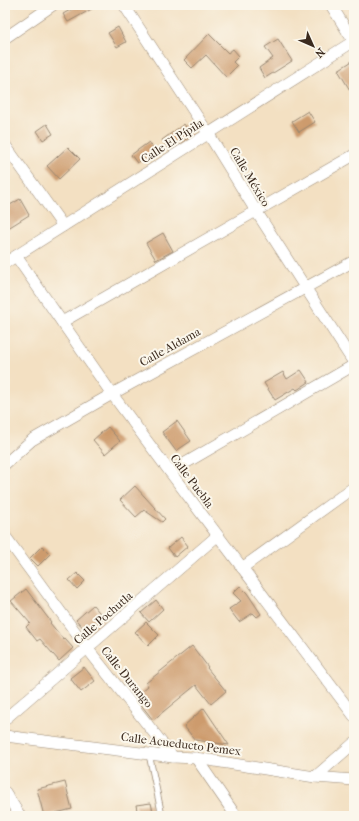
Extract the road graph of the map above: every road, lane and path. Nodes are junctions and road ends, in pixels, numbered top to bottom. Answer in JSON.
{"nodes":[{"id":1,"x":53,"y":5,"type":"edge"},
{"id":2,"x":124,"y":5,"type":"edge"},
{"id":3,"x":331,"y":5,"type":"edge"},
{"id":4,"x":5,"y":38,"type":"edge"},
{"id":5,"x":354,"y":42,"type":"edge"},
{"id":6,"x":208,"y":134,"type":"junction"},
{"id":7,"x":5,"y":145,"type":"edge"},
{"id":8,"x":354,"y":155,"type":"edge"},
{"id":9,"x":256,"y":211,"type":"junction"},
{"id":10,"x":63,"y":226,"type":"junction"},
{"id":11,"x":16,"y":256,"type":"junction"},
{"id":12,"x":354,"y":262,"type":"edge"},
{"id":13,"x":5,"y":264,"type":"edge"},
{"id":14,"x":306,"y":287,"type":"junction"},
{"id":15,"x":62,"y":322,"type":"junction"},
{"id":16,"x":354,"y":364,"type":"edge"},
{"id":17,"x":112,"y":394,"type":"junction"},
{"id":18,"x":5,"y":464,"type":"edge"},
{"id":19,"x":170,"y":472,"type":"junction"},
{"id":20,"x":354,"y":487,"type":"edge"},
{"id":21,"x":5,"y":536,"type":"edge"},
{"id":22,"x":218,"y":536,"type":"junction"},
{"id":23,"x":242,"y":568,"type":"junction"},
{"id":24,"x":87,"y":648,"type":"junction"},
{"id":25,"x":354,"y":716,"type":"edge"},
{"id":26,"x":5,"y":719,"type":"edge"},
{"id":27,"x":5,"y":736,"type":"edge"},
{"id":28,"x":354,"y":744,"type":"edge"},
{"id":29,"x":149,"y":753,"type":"junction"},
{"id":30,"x":174,"y":757,"type":"junction"},
{"id":31,"x":196,"y":758,"type":"junction"},
{"id":32,"x":314,"y":777,"type":"junction"},
{"id":33,"x":354,"y":780,"type":"edge"},
{"id":34,"x":5,"y":792,"type":"edge"},
{"id":35,"x":20,"y":816,"type":"edge"},
{"id":36,"x":162,"y":816,"type":"edge"},
{"id":37,"x":236,"y":816,"type":"edge"}],
"edges":[{"from":1,"to":4,"type":"street"},
{"from":2,"to":6,"type":"street","name":"Calle México"},
{"from":3,"to":5,"type":"street"},
{"from":5,"to":6,"type":"street","name":"Calle El Pípila"},
{"from":6,"to":9,"type":"street","name":"Calle México"},
{"from":6,"to":10,"type":"street","name":"Calle El Pípila"},
{"from":7,"to":10,"type":"street"},
{"from":8,"to":9,"type":"street"},
{"from":9,"to":14,"type":"street","name":"Calle México"},
{"from":9,"to":15,"type":"street"},
{"from":10,"to":11,"type":"street","name":"Calle El Pípila"},
{"from":11,"to":13,"type":"street","name":"Calle El Pípila"},
{"from":11,"to":15,"type":"street","name":"Calle Puebla"},
{"from":12,"to":14,"type":"street","name":"Calle Aldama"},
{"from":14,"to":16,"type":"street","name":"Calle México"},
{"from":14,"to":17,"type":"street","name":"Calle Aldama"},
{"from":15,"to":17,"type":"street","name":"Calle Puebla"},
{"from":16,"to":19,"type":"street"},
{"from":17,"to":18,"type":"street","name":"Calle Aldama"},
{"from":17,"to":19,"type":"street","name":"Calle Puebla"},
{"from":19,"to":22,"type":"street","name":"Calle Puebla"},
{"from":20,"to":23,"type":"street"},
{"from":21,"to":24,"type":"street","name":"Calle Durango"},
{"from":22,"to":23,"type":"street","name":"Calle Puebla"},
{"from":22,"to":24,"type":"street","name":"Calle Pochutla"},
{"from":23,"to":25,"type":"street","name":"Calle Puebla"},
{"from":24,"to":26,"type":"street","name":"Calle Pochutla"},
{"from":24,"to":30,"type":"street","name":"Calle Durango"},
{"from":27,"to":29,"type":"street","name":"Calle Acueducto Pemex"},
{"from":28,"to":32,"type":"street"},
{"from":29,"to":30,"type":"street","name":"Calle Acueducto Pemex"},
{"from":29,"to":36,"type":"lane"},
{"from":30,"to":31,"type":"street","name":"Calle Acueducto Pemex"},
{"from":31,"to":32,"type":"street","name":"Calle Acueducto Pemex"},
{"from":31,"to":37,"type":"street"},
{"from":32,"to":33,"type":"street","name":"Calle Acueducto Pemex"},
{"from":34,"to":35,"type":"street"}]}
